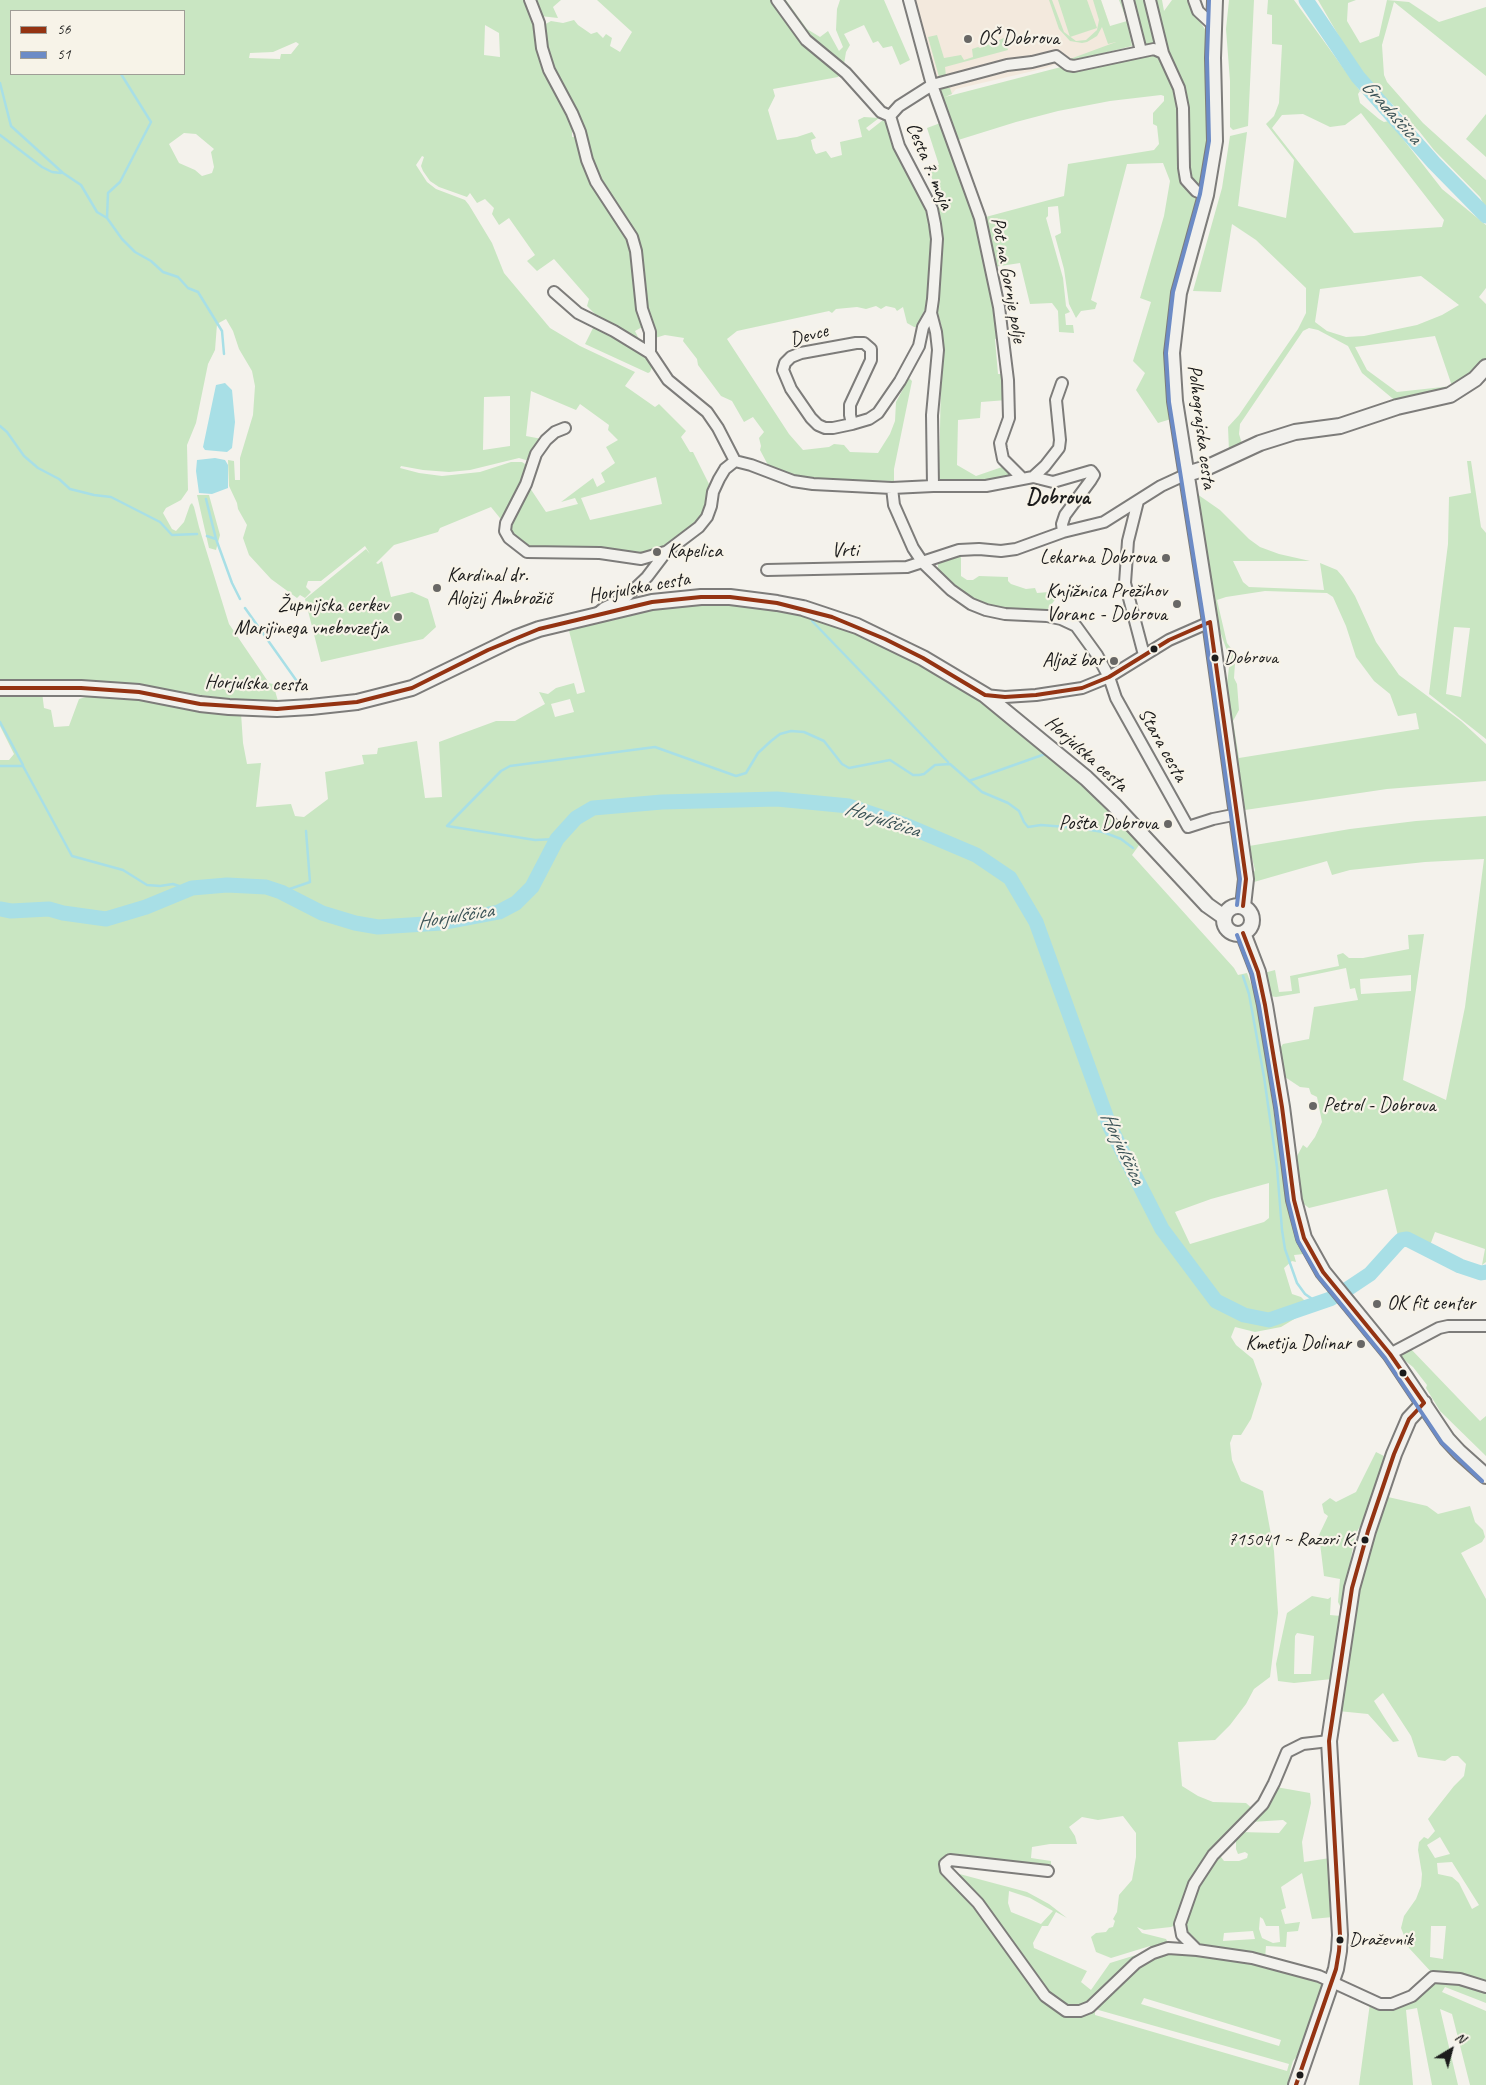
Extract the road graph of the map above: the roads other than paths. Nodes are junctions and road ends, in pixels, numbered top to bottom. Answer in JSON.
{"nodes":[{"id":1,"x":530,"y":0,"type":"edge"},
{"id":2,"x":777,"y":0,"type":"edge"},
{"id":3,"x":908,"y":0,"type":"edge"},
{"id":4,"x":1128,"y":0,"type":"edge"},
{"id":5,"x":1150,"y":0,"type":"edge"},
{"id":6,"x":1194,"y":0,"type":"edge"},
{"id":7,"x":1216,"y":0,"type":"edge"},
{"id":8,"x":1213,"y":25,"type":"junction"},
{"id":9,"x":1141,"y":51,"type":"junction"},
{"id":10,"x":1163,"y":53,"type":"junction"},
{"id":11,"x":932,"y":85,"type":"junction"},
{"id":12,"x":890,"y":116,"type":"junction"},
{"id":13,"x":1206,"y":195,"type":"junction"},
{"id":14,"x":554,"y":292,"type":"dead end"},
{"id":15,"x":931,"y":313,"type":"junction"},
{"id":16,"x":650,"y":352,"type":"junction"},
{"id":17,"x":1486,"y":367,"type":"edge"},
{"id":18,"x":1062,"y":383,"type":"dead end"},
{"id":19,"x":852,"y":424,"type":"junction"},
{"id":20,"x":565,"y":428,"type":"dead end"},
{"id":21,"x":735,"y":461,"type":"junction"},
{"id":22,"x":1186,"y":474,"type":"junction"},
{"id":23,"x":1028,"y":478,"type":"junction"},
{"id":24,"x":933,"y":486,"type":"junction"},
{"id":25,"x":892,"y":488,"type":"junction"},
{"id":26,"x":1138,"y":501,"type":"junction"},
{"id":27,"x":1063,"y":532,"type":"junction"},
{"id":28,"x":666,"y":552,"type":"junction"},
{"id":29,"x":923,"y":563,"type":"junction"},
{"id":30,"x":767,"y":570,"type":"dead end"},
{"id":31,"x":596,"y":616,"type":"junction"},
{"id":32,"x":1210,"y":622,"type":"junction"},
{"id":33,"x":1144,"y":655,"type":"junction"},
{"id":34,"x":1109,"y":677,"type":"junction"},
{"id":35,"x":0,"y":688,"type":"edge"},
{"id":36,"x":985,"y":695,"type":"junction"},
{"id":37,"x":1238,"y":814,"type":"junction"},
{"id":38,"x":1243,"y":906,"type":"junction"},
{"id":39,"x":1224,"y":917,"type":"junction"},
{"id":40,"x":1243,"y":933,"type":"junction"},
{"id":41,"x":1486,"y":1326,"type":"edge"},
{"id":42,"x":1390,"y":1354,"type":"junction"},
{"id":43,"x":1424,"y":1403,"type":"junction"},
{"id":44,"x":1486,"y":1476,"type":"edge"},
{"id":45,"x":1329,"y":1740,"type":"junction"},
{"id":46,"x":1048,"y":1871,"type":"dead end"},
{"id":47,"x":1196,"y":1950,"type":"junction"},
{"id":48,"x":1332,"y":1981,"type":"junction"},
{"id":49,"x":1486,"y":1987,"type":"edge"},
{"id":50,"x":1296,"y":2085,"type":"edge"}],
"edges":[{"from":1,"to":16,"type":"street"},
{"from":2,"to":12,"type":"street"},
{"from":3,"to":11,"type":"street","name":"Pot na Gornje polje"},
{"from":4,"to":9,"type":"street"},
{"from":5,"to":10,"type":"street"},
{"from":6,"to":8,"type":"street"},
{"from":7,"to":8,"type":"street","name":"Polhograjska cesta"},
{"from":8,"to":13,"type":"street","name":"Polhograjska cesta"},
{"from":9,"to":10,"type":"street","name":"Cesta 7. maja"},
{"from":9,"to":11,"type":"street","name":"Cesta 7. maja"},
{"from":10,"to":13,"type":"street"},
{"from":11,"to":12,"type":"street","name":"Cesta 7. maja"},
{"from":11,"to":23,"type":"street","name":"Pot na Gornje polje"},
{"from":12,"to":15,"type":"street","name":"Cesta 7. maja"},
{"from":13,"to":22,"type":"street","name":"Polhograjska cesta"},
{"from":14,"to":16,"type":"street"},
{"from":15,"to":19,"type":"street","name":"Devce"},
{"from":15,"to":24,"type":"street"},
{"from":16,"to":21,"type":"street"},
{"from":17,"to":22,"type":"street"},
{"from":18,"to":23,"type":"street"},
{"from":19,"to":19,"type":"street","name":"Devce"},
{"from":20,"to":28,"type":"street"},
{"from":21,"to":25,"type":"street"},
{"from":21,"to":28,"type":"street"},
{"from":22,"to":26,"type":"street"},
{"from":22,"to":32,"type":"street","name":"Polhograjska cesta"},
{"from":23,"to":24,"type":"street"},
{"from":23,"to":27,"type":"street"},
{"from":24,"to":25,"type":"street"},
{"from":25,"to":29,"type":"street","name":"Stara cesta"},
{"from":26,"to":27,"type":"street"},
{"from":26,"to":33,"type":"street"},
{"from":27,"to":29,"type":"street"},
{"from":28,"to":31,"type":"street"},
{"from":29,"to":30,"type":"street","name":"Vrti"},
{"from":29,"to":34,"type":"street","name":"Stara cesta"},
{"from":31,"to":35,"type":"street","name":"Horjulska cesta"},
{"from":31,"to":36,"type":"street","name":"Horjulska cesta"},
{"from":32,"to":33,"type":"street"},
{"from":32,"to":37,"type":"street","name":"Polhograjska cesta"},
{"from":33,"to":34,"type":"street"},
{"from":34,"to":36,"type":"street"},
{"from":34,"to":37,"type":"street","name":"Stara cesta"},
{"from":36,"to":39,"type":"street","name":"Horjulska cesta"},
{"from":37,"to":38,"type":"street","name":"Polhograjska cesta"},
{"from":38,"to":39,"type":"street"},
{"from":38,"to":40,"type":"street"},
{"from":39,"to":40,"type":"street"},
{"from":40,"to":42,"type":"street"},
{"from":41,"to":42,"type":"street"},
{"from":42,"to":43,"type":"street"},
{"from":43,"to":44,"type":"street"},
{"from":43,"to":45,"type":"street"},
{"from":45,"to":47,"type":"street"},
{"from":45,"to":48,"type":"street"},
{"from":46,"to":47,"type":"street"},
{"from":47,"to":48,"type":"street"},
{"from":48,"to":49,"type":"street"},
{"from":48,"to":50,"type":"street"}]}
